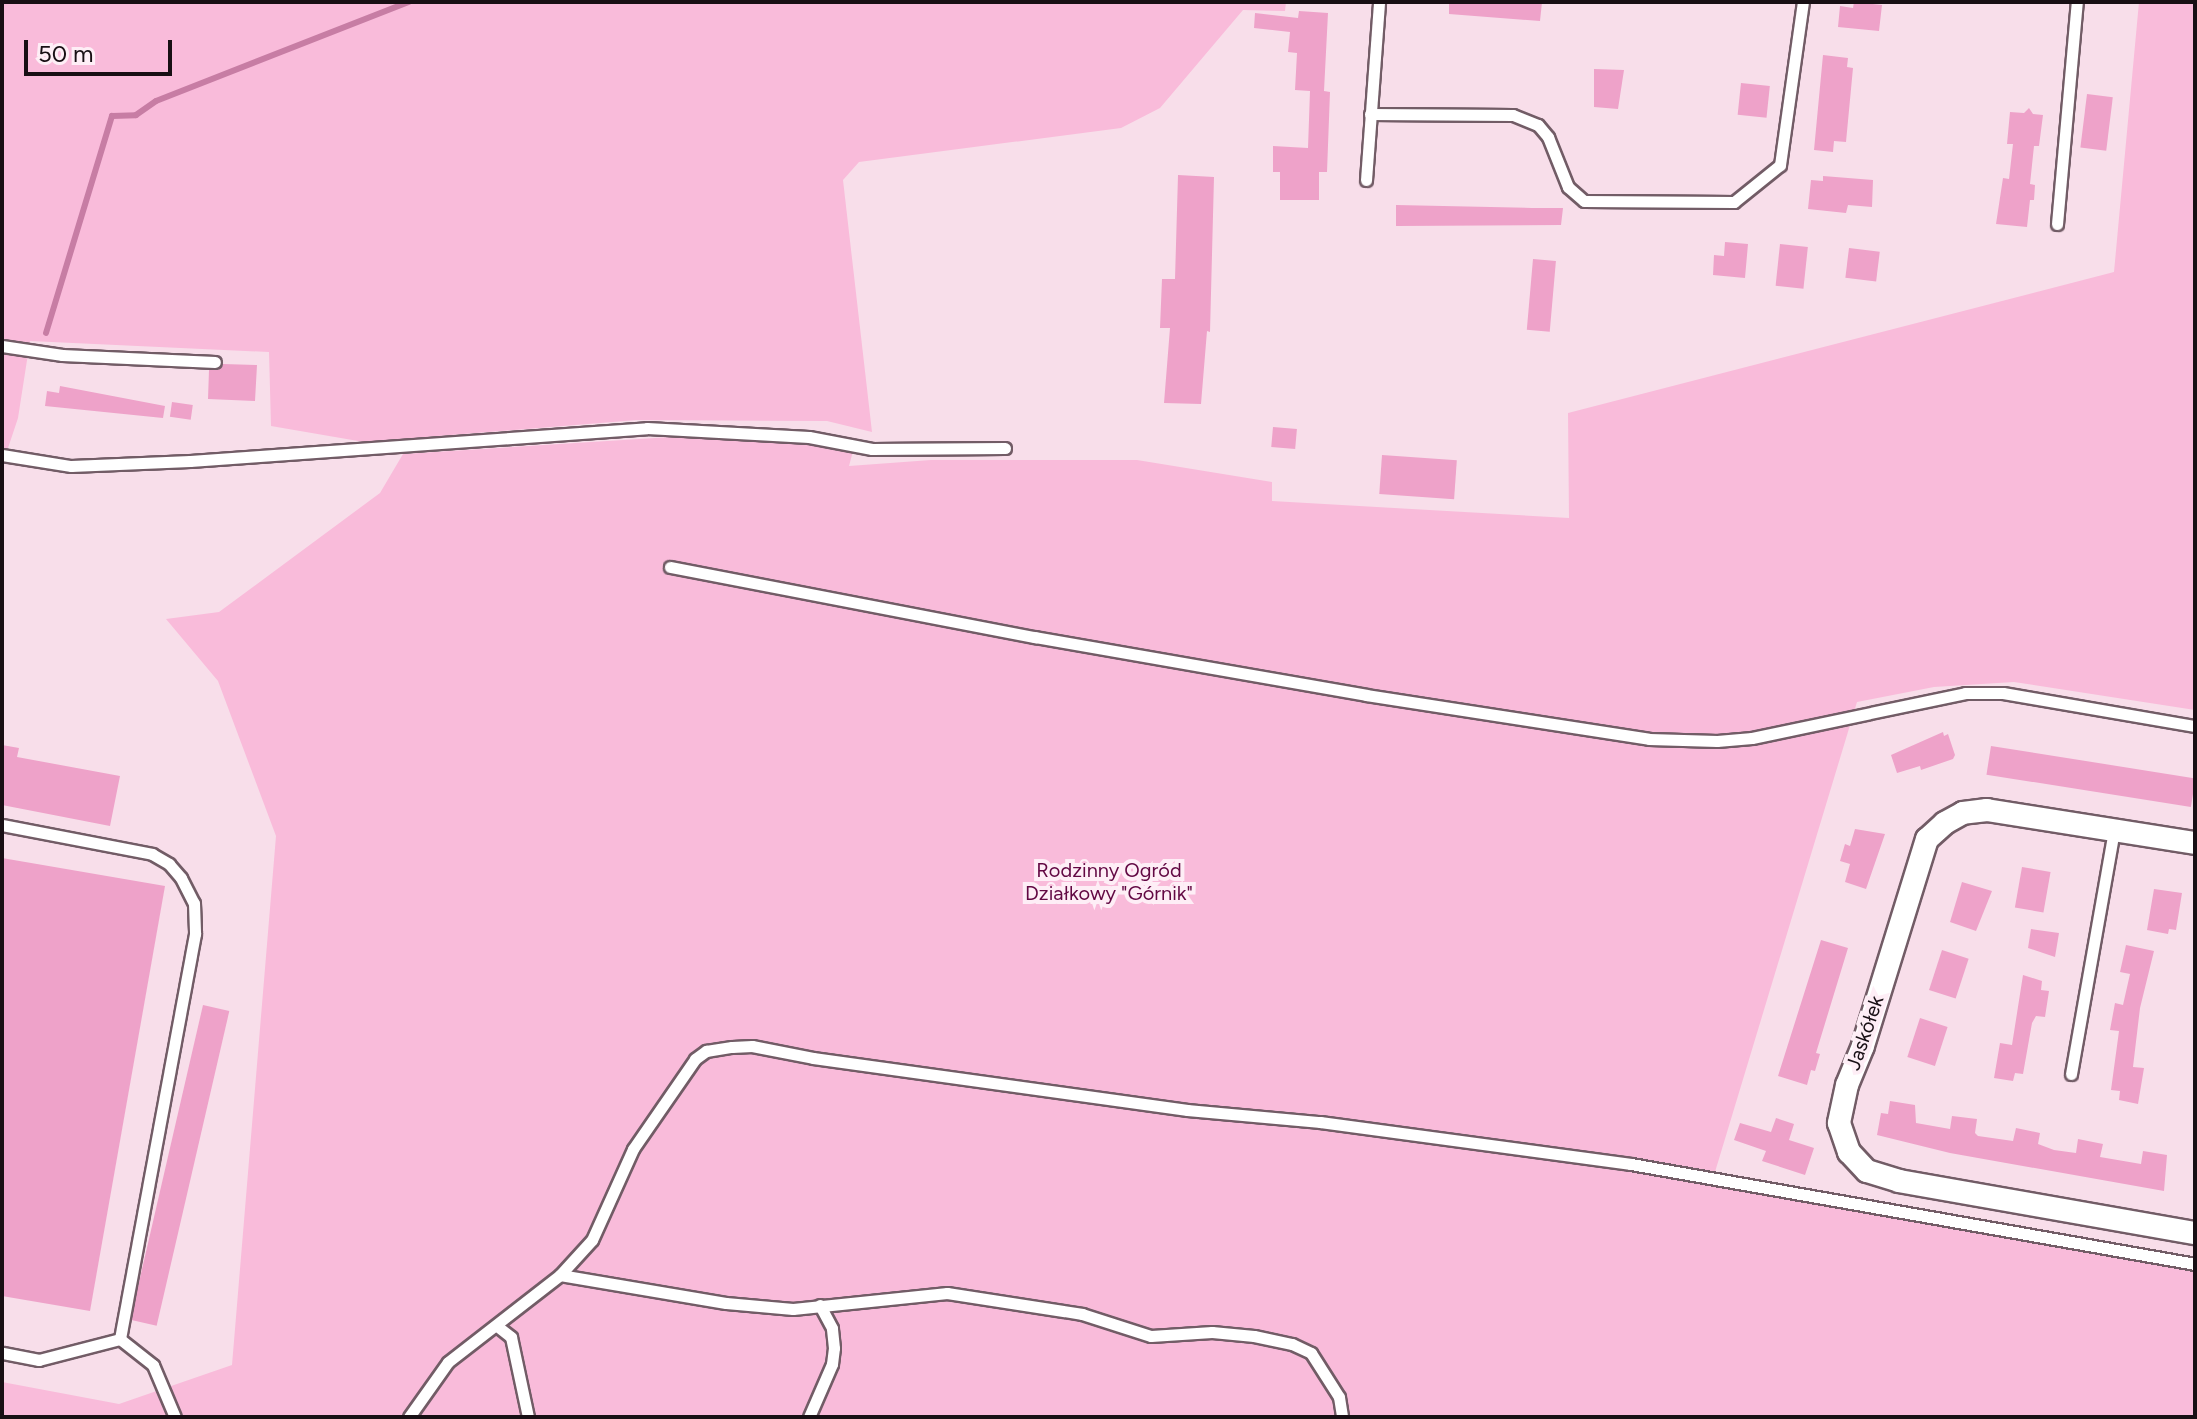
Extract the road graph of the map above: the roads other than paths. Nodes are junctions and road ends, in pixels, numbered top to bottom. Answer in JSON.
{"nodes":[{"id":1,"x":1379,"y":2,"type":"edge"},
{"id":2,"x":1803,"y":2,"type":"edge"},
{"id":3,"x":2077,"y":2,"type":"edge"},
{"id":4,"x":1370,"y":114,"type":"junction"},
{"id":5,"x":1366,"y":180,"type":"dead end"},
{"id":6,"x":2057,"y":224,"type":"dead end"},
{"id":7,"x":2,"y":346,"type":"edge"},
{"id":8,"x":215,"y":362,"type":"dead end"},
{"id":9,"x":1005,"y":448,"type":"dead end"},
{"id":10,"x":2,"y":455,"type":"edge"},
{"id":11,"x":670,"y":567,"type":"dead end"},
{"id":12,"x":2195,"y":726,"type":"edge"},
{"id":13,"x":2,"y":825,"type":"edge"},
{"id":14,"x":2114,"y":831,"type":"junction"},
{"id":15,"x":2195,"y":843,"type":"edge"},
{"id":16,"x":2071,"y":1074,"type":"dead end"},
{"id":17,"x":2195,"y":1233,"type":"edge"},
{"id":18,"x":2195,"y":1264,"type":"edge"},
{"id":19,"x":560,"y":1275,"type":"junction"},
{"id":20,"x":820,"y":1305,"type":"junction"},
{"id":21,"x":497,"y":1326,"type":"junction"},
{"id":22,"x":120,"y":1339,"type":"junction"},
{"id":23,"x":2,"y":1353,"type":"edge"},
{"id":24,"x":175,"y":1417,"type":"edge"},
{"id":25,"x":409,"y":1417,"type":"edge"},
{"id":26,"x":528,"y":1417,"type":"edge"},
{"id":27,"x":809,"y":1417,"type":"edge"},
{"id":28,"x":1342,"y":1417,"type":"edge"}],
"edges":[{"from":1,"to":4,"type":"lane"},
{"from":2,"to":4,"type":"lane"},
{"from":3,"to":6,"type":"lane"},
{"from":4,"to":5,"type":"lane"},
{"from":7,"to":8,"type":"lane"},
{"from":9,"to":10,"type":"lane"},
{"from":11,"to":12,"type":"lane"},
{"from":13,"to":22,"type":"lane"},
{"from":14,"to":15,"type":"street","name":"Jaskółek"},
{"from":14,"to":16,"type":"lane"},
{"from":14,"to":17,"type":"street","name":"Jaskółek"},
{"from":18,"to":19,"type":"lane"},
{"from":19,"to":20,"type":"lane"},
{"from":19,"to":21,"type":"lane"},
{"from":20,"to":27,"type":"lane"},
{"from":20,"to":28,"type":"lane"},
{"from":21,"to":25,"type":"lane"},
{"from":21,"to":26,"type":"lane"},
{"from":22,"to":23,"type":"lane"},
{"from":22,"to":24,"type":"lane"}]}
